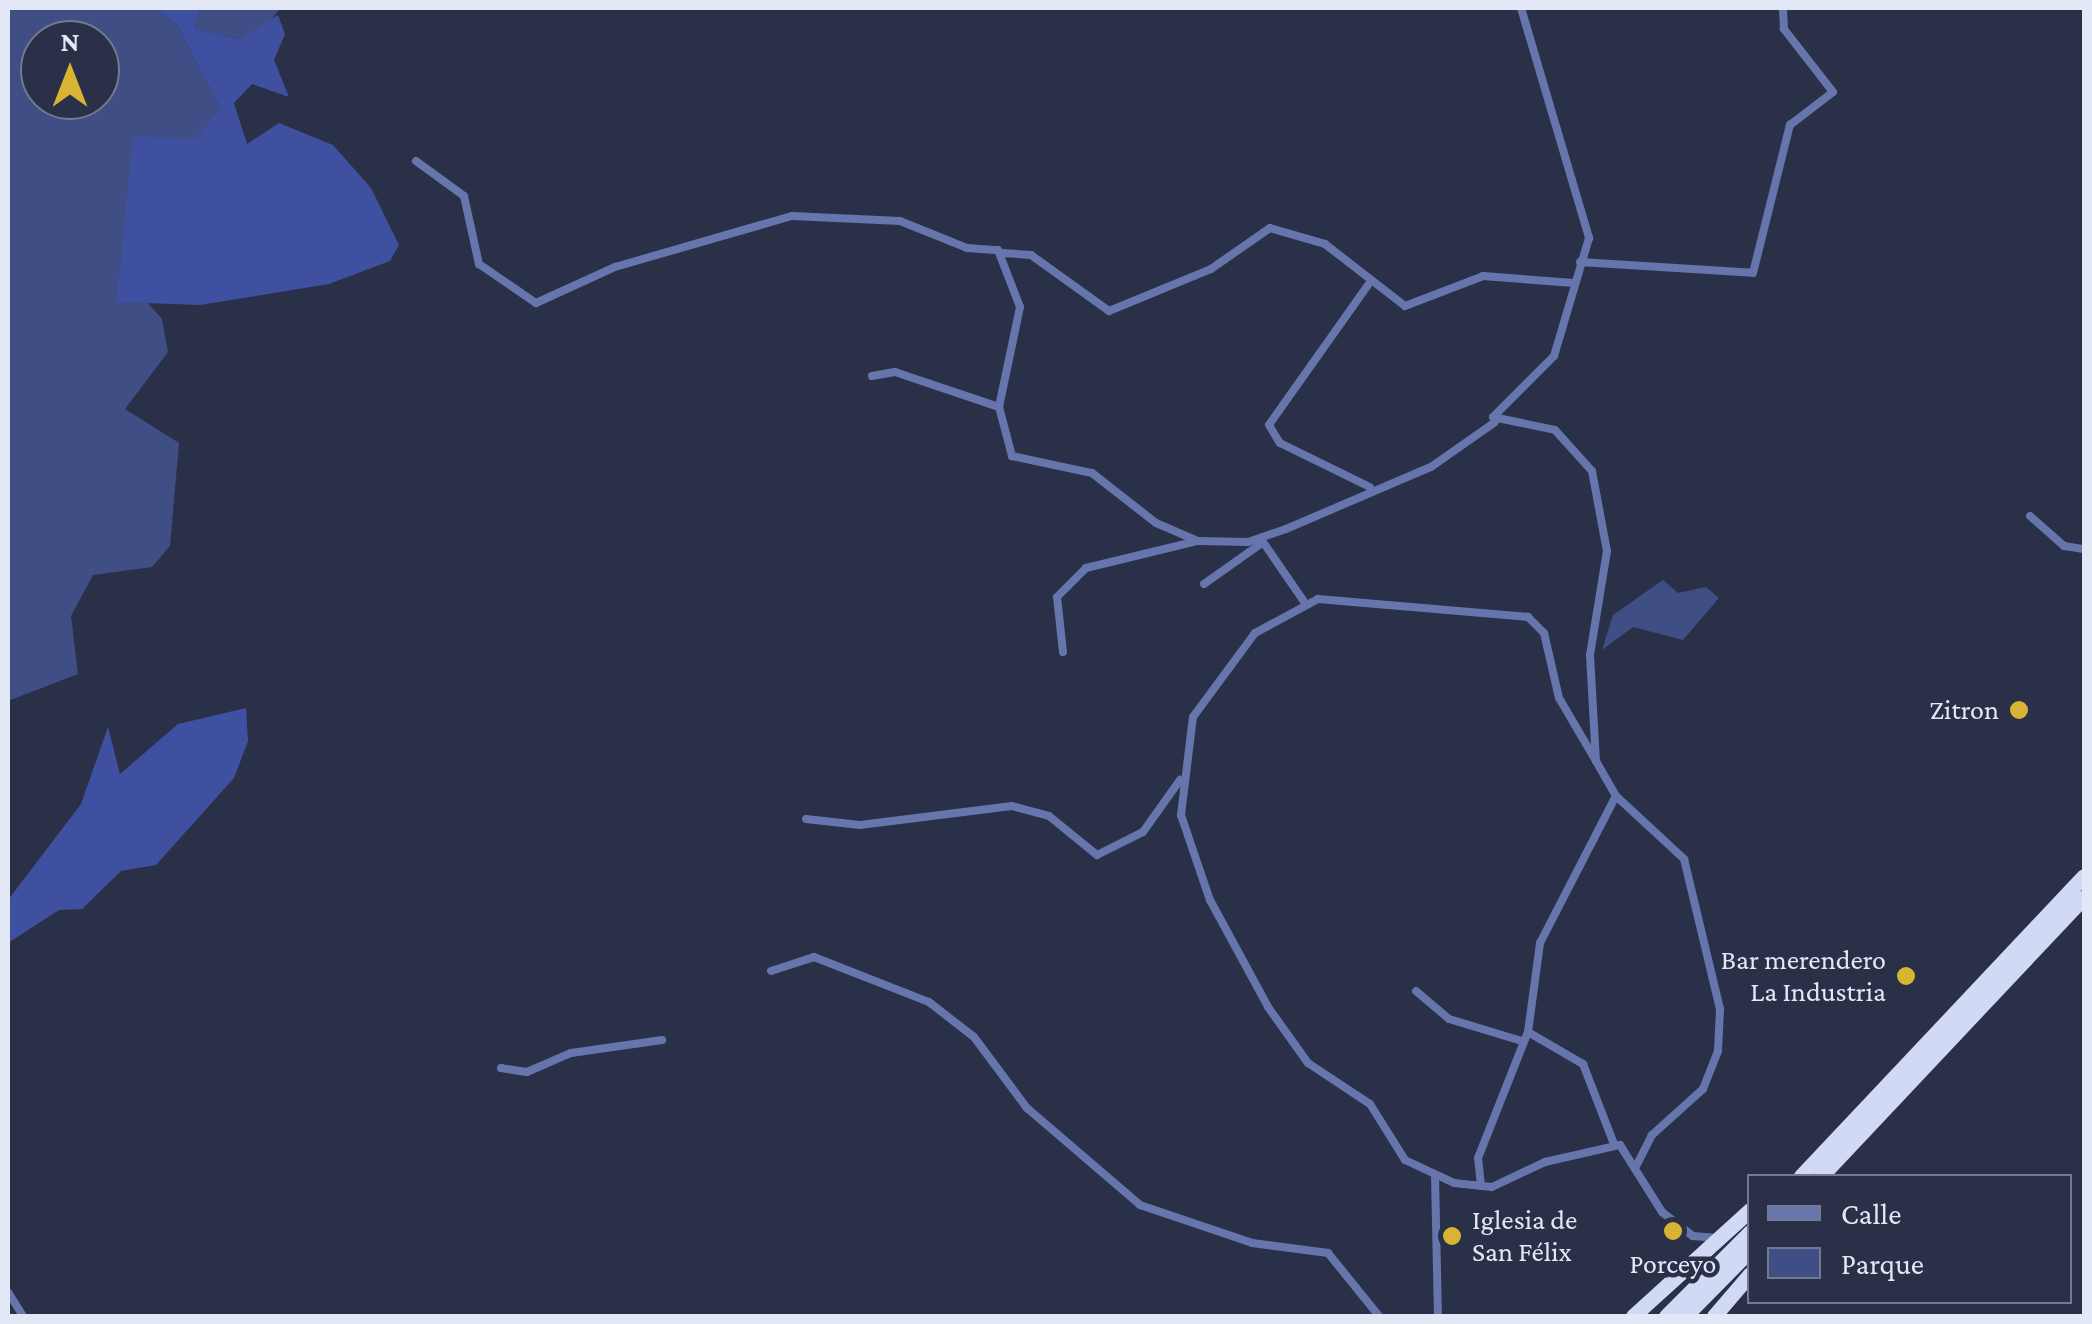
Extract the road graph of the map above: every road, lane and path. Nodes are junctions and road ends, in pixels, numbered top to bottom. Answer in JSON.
{"nodes":[{"id":1,"x":1521,"y":8,"type":"edge"},
{"id":2,"x":1783,"y":8,"type":"edge"},
{"id":3,"x":416,"y":161,"type":"dead end"},
{"id":4,"x":1003,"y":253,"type":"junction"},
{"id":5,"x":1580,"y":262,"type":"junction"},
{"id":6,"x":1574,"y":283,"type":"junction"},
{"id":7,"x":1368,"y":285,"type":"junction"},
{"id":8,"x":872,"y":376,"type":"dead end"},
{"id":9,"x":999,"y":408,"type":"junction"},
{"id":10,"x":1495,"y":422,"type":"junction"},
{"id":11,"x":1370,"y":486,"type":"junction"},
{"id":12,"x":2030,"y":516,"type":"dead end"},
{"id":13,"x":1261,"y":541,"type":"junction"},
{"id":14,"x":1198,"y":542,"type":"junction"},
{"id":15,"x":2084,"y":550,"type":"edge"},
{"id":16,"x":1204,"y":584,"type":"dead end"},
{"id":17,"x":1305,"y":603,"type":"junction"},
{"id":18,"x":1063,"y":652,"type":"dead end"},
{"id":19,"x":1596,"y":761,"type":"junction"},
{"id":20,"x":1180,"y":780,"type":"junction"},
{"id":21,"x":1616,"y":796,"type":"junction"},
{"id":22,"x":806,"y":819,"type":"dead end"},
{"id":23,"x":2084,"y":876,"type":"edge"},
{"id":24,"x":2084,"y":897,"type":"edge"},
{"id":25,"x":771,"y":972,"type":"dead end"},
{"id":26,"x":1416,"y":991,"type":"dead end"},
{"id":27,"x":1525,"y":1036,"type":"junction"},
{"id":28,"x":662,"y":1040,"type":"dead end"},
{"id":29,"x":501,"y":1068,"type":"dead end"},
{"id":30,"x":1847,"y":1126,"type":"junction"},
{"id":31,"x":1614,"y":1144,"type":"junction"},
{"id":32,"x":1852,"y":1145,"type":"junction"},
{"id":33,"x":1636,"y":1165,"type":"junction"},
{"id":34,"x":1789,"y":1174,"type":"edge"},
{"id":35,"x":1803,"y":1174,"type":"edge"},
{"id":36,"x":1824,"y":1174,"type":"edge"},
{"id":37,"x":1831,"y":1174,"type":"edge"},
{"id":38,"x":1435,"y":1175,"type":"junction"},
{"id":39,"x":1481,"y":1186,"type":"junction"},
{"id":40,"x":1747,"y":1213,"type":"edge"},
{"id":41,"x":1684,"y":1231,"type":"junction"},
{"id":42,"x":1747,"y":1235,"type":"edge"},
{"id":43,"x":1703,"y":1250,"type":"junction"},
{"id":44,"x":1747,"y":1253,"type":"edge"},
{"id":45,"x":1747,"y":1278,"type":"edge"},
{"id":46,"x":8,"y":1292,"type":"edge"},
{"id":47,"x":23,"y":1316,"type":"edge"},
{"id":48,"x":1379,"y":1316,"type":"edge"},
{"id":49,"x":1438,"y":1316,"type":"edge"},
{"id":50,"x":1632,"y":1316,"type":"edge"},
{"id":51,"x":1666,"y":1316,"type":"edge"},
{"id":52,"x":1685,"y":1316,"type":"edge"},
{"id":53,"x":1714,"y":1316,"type":"edge"}],
"edges":[{"from":1,"to":5,"type":"street"},
{"from":2,"to":5,"type":"street"},
{"from":3,"to":4,"type":"street"},
{"from":4,"to":7,"type":"street"},
{"from":4,"to":9,"type":"street"},
{"from":5,"to":6,"type":"street"},
{"from":6,"to":7,"type":"street"},
{"from":6,"to":10,"type":"street"},
{"from":7,"to":11,"type":"street"},
{"from":8,"to":9,"type":"street"},
{"from":9,"to":14,"type":"street"},
{"from":10,"to":11,"type":"street"},
{"from":10,"to":19,"type":"street"},
{"from":11,"to":13,"type":"street"},
{"from":12,"to":15,"type":"street"},
{"from":13,"to":14,"type":"street"},
{"from":13,"to":16,"type":"street"},
{"from":13,"to":17,"type":"street"},
{"from":14,"to":18,"type":"street"},
{"from":17,"to":19,"type":"street"},
{"from":17,"to":20,"type":"street"},
{"from":19,"to":21,"type":"street"},
{"from":20,"to":22,"type":"street"},
{"from":20,"to":38,"type":"street"},
{"from":21,"to":27,"type":"street"},
{"from":21,"to":33,"type":"street"},
{"from":23,"to":30,"type":"highway"},
{"from":24,"to":32,"type":"highway"},
{"from":25,"to":48,"type":"street"},
{"from":26,"to":27,"type":"street"},
{"from":27,"to":31,"type":"street"},
{"from":27,"to":39,"type":"street"},
{"from":28,"to":29,"type":"street"},
{"from":30,"to":34,"type":"highway"},
{"from":30,"to":35,"type":"highway"},
{"from":31,"to":33,"type":"street"},
{"from":31,"to":39,"type":"street"},
{"from":32,"to":36,"type":"highway"},
{"from":32,"to":37,"type":"highway"},
{"from":33,"to":41,"type":"street"},
{"from":38,"to":39,"type":"street"},
{"from":38,"to":49,"type":"street"},
{"from":40,"to":43,"type":"highway"},
{"from":41,"to":43,"type":"street"},
{"from":41,"to":43,"type":"street"},
{"from":42,"to":51,"type":"highway"},
{"from":43,"to":50,"type":"highway"},
{"from":44,"to":52,"type":"highway"},
{"from":45,"to":53,"type":"highway"},
{"from":46,"to":47,"type":"street"}]}
